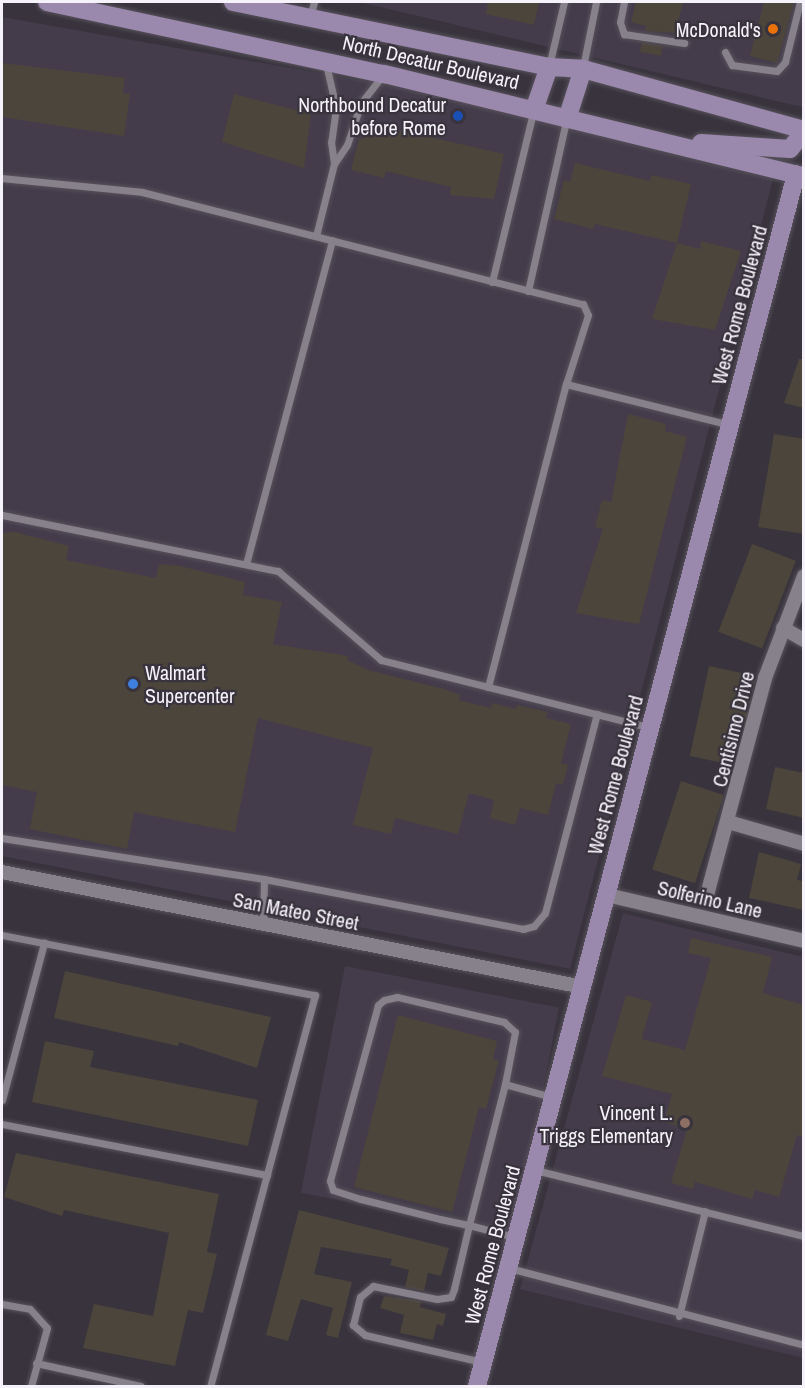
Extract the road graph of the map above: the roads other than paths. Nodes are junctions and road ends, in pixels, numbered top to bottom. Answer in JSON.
{"nodes":[{"id":1,"x":47,"y":2,"type":"edge"},
{"id":2,"x":233,"y":2,"type":"edge"},
{"id":3,"x":564,"y":2,"type":"edge"},
{"id":4,"x":596,"y":2,"type":"edge"},
{"id":5,"x":624,"y":2,"type":"edge"},
{"id":6,"x":800,"y":2,"type":"edge"},
{"id":7,"x":312,"y":9,"type":"edge"},
{"id":8,"x":684,"y":43,"type":"dead end"},
{"id":9,"x":725,"y":52,"type":"dead end"},
{"id":10,"x":325,"y":60,"type":"junction"},
{"id":11,"x":549,"y":67,"type":"junction"},
{"id":12,"x":583,"y":69,"type":"junction"},
{"id":13,"x":384,"y":74,"type":"junction"},
{"id":14,"x":534,"y":110,"type":"junction"},
{"id":15,"x":567,"y":118,"type":"junction"},
{"id":16,"x":804,"y":131,"type":"edge"},
{"id":17,"x":666,"y":142,"type":"junction"},
{"id":18,"x":334,"y":164,"type":"junction"},
{"id":19,"x":801,"y":172,"type":"edge"},
{"id":20,"x":2,"y":178,"type":"edge"},
{"id":21,"x":316,"y":236,"type":"junction"},
{"id":22,"x":332,"y":240,"type":"junction"},
{"id":23,"x":492,"y":282,"type":"junction"},
{"id":24,"x":528,"y":291,"type":"junction"},
{"id":25,"x":567,"y":384,"type":"junction"},
{"id":26,"x":731,"y":426,"type":"junction"},
{"id":27,"x":2,"y":515,"type":"edge"},
{"id":28,"x":246,"y":564,"type":"junction"},
{"id":29,"x":804,"y":576,"type":"edge"},
{"id":30,"x":783,"y":628,"type":"junction"},
{"id":31,"x":804,"y":640,"type":"edge"},
{"id":32,"x":488,"y":687,"type":"junction"},
{"id":33,"x":597,"y":714,"type":"junction"},
{"id":34,"x":651,"y":728,"type":"junction"},
{"id":35,"x":728,"y":822,"type":"junction"},
{"id":36,"x":2,"y":838,"type":"edge"},
{"id":37,"x":804,"y":844,"type":"edge"},
{"id":38,"x":2,"y":872,"type":"edge"},
{"id":39,"x":264,"y":879,"type":"junction"},
{"id":40,"x":607,"y":895,"type":"junction"},
{"id":41,"x":707,"y":895,"type":"dead end"},
{"id":42,"x":263,"y":924,"type":"junction"},
{"id":43,"x":2,"y":935,"type":"edge"},
{"id":44,"x":44,"y":943,"type":"junction"},
{"id":45,"x":802,"y":943,"type":"edge"},
{"id":46,"x":583,"y":987,"type":"junction"},
{"id":47,"x":505,"y":1083,"type":"junction"},
{"id":48,"x":554,"y":1098,"type":"junction"},
{"id":49,"x":2,"y":1100,"type":"edge"},
{"id":50,"x":2,"y":1124,"type":"edge"},
{"id":51,"x":535,"y":1170,"type":"junction"},
{"id":52,"x":267,"y":1175,"type":"junction"},
{"id":53,"x":705,"y":1211,"type":"junction"},
{"id":54,"x":469,"y":1226,"type":"junction"},
{"id":55,"x":804,"y":1236,"type":"edge"},
{"id":56,"x":517,"y":1237,"type":"junction"},
{"id":57,"x":509,"y":1269,"type":"junction"},
{"id":58,"x":2,"y":1304,"type":"edge"},
{"id":59,"x":680,"y":1316,"type":"junction"},
{"id":60,"x":804,"y":1345,"type":"edge"},
{"id":61,"x":36,"y":1363,"type":"junction"},
{"id":62,"x":484,"y":1363,"type":"junction"},
{"id":63,"x":31,"y":1386,"type":"edge"},
{"id":64,"x":141,"y":1386,"type":"edge"},
{"id":65,"x":210,"y":1386,"type":"edge"},
{"id":66,"x":477,"y":1386,"type":"edge"}],
"edges":[{"from":1,"to":10,"type":"main road","name":"North Decatur Boulevard"},
{"from":2,"to":7,"type":"main road","name":"North Decatur Boulevard"},
{"from":3,"to":11,"type":"lane"},
{"from":4,"to":12,"type":"lane"},
{"from":5,"to":8,"type":"lane"},
{"from":6,"to":9,"type":"lane"},
{"from":7,"to":11,"type":"main road","name":"North Decatur Boulevard"},
{"from":10,"to":13,"type":"main road","name":"North Decatur Boulevard"},
{"from":10,"to":18,"type":"lane"},
{"from":11,"to":12,"type":"main road","name":"North Decatur Boulevard"},
{"from":11,"to":14,"type":"main road"},
{"from":12,"to":15,"type":"main road"},
{"from":12,"to":16,"type":"main road","name":"North Decatur Boulevard"},
{"from":13,"to":14,"type":"main road","name":"North Decatur Boulevard"},
{"from":13,"to":18,"type":"lane"},
{"from":14,"to":15,"type":"main road","name":"North Decatur Boulevard"},
{"from":14,"to":23,"type":"lane"},
{"from":15,"to":17,"type":"main road","name":"North Decatur Boulevard"},
{"from":15,"to":24,"type":"lane"},
{"from":16,"to":17,"type":"main road"},
{"from":17,"to":19,"type":"main road","name":"North Decatur Boulevard"},
{"from":18,"to":21,"type":"lane"},
{"from":19,"to":26,"type":"main road","name":"West Rome Boulevard"},
{"from":20,"to":21,"type":"lane"},
{"from":21,"to":22,"type":"lane"},
{"from":22,"to":23,"type":"lane"},
{"from":22,"to":28,"type":"lane"},
{"from":23,"to":24,"type":"lane"},
{"from":24,"to":25,"type":"lane"},
{"from":25,"to":26,"type":"lane"},
{"from":25,"to":32,"type":"lane"},
{"from":26,"to":34,"type":"main road","name":"West Rome Boulevard"},
{"from":27,"to":28,"type":"lane"},
{"from":28,"to":32,"type":"lane"},
{"from":29,"to":30,"type":"street","name":"Centisimo Drive"},
{"from":30,"to":31,"type":"street"},
{"from":30,"to":35,"type":"street","name":"Centisimo Drive"},
{"from":32,"to":33,"type":"lane"},
{"from":33,"to":34,"type":"lane"},
{"from":33,"to":39,"type":"lane"},
{"from":34,"to":40,"type":"main road","name":"West Rome Boulevard"},
{"from":35,"to":37,"type":"street"},
{"from":35,"to":41,"type":"street","name":"Centisimo Drive"},
{"from":36,"to":39,"type":"lane"},
{"from":38,"to":42,"type":"street","name":"San Mateo Street"},
{"from":39,"to":42,"type":"lane"},
{"from":40,"to":45,"type":"street","name":"Solferino Lane"},
{"from":40,"to":46,"type":"main road","name":"West Rome Boulevard"},
{"from":42,"to":46,"type":"street","name":"San Mateo Street"},
{"from":43,"to":44,"type":"lane"},
{"from":44,"to":49,"type":"lane"},
{"from":44,"to":52,"type":"lane"},
{"from":46,"to":48,"type":"main road","name":"West Rome Boulevard"},
{"from":47,"to":48,"type":"lane"},
{"from":47,"to":54,"type":"lane"},
{"from":47,"to":54,"type":"lane"},
{"from":48,"to":51,"type":"main road","name":"West Rome Boulevard"},
{"from":50,"to":52,"type":"lane"},
{"from":51,"to":53,"type":"lane"},
{"from":51,"to":56,"type":"main road","name":"West Rome Boulevard"},
{"from":52,"to":65,"type":"lane"},
{"from":53,"to":55,"type":"lane"},
{"from":53,"to":59,"type":"lane"},
{"from":54,"to":56,"type":"lane"},
{"from":54,"to":62,"type":"lane"},
{"from":56,"to":57,"type":"main road","name":"West Rome Boulevard"},
{"from":57,"to":59,"type":"lane"},
{"from":57,"to":62,"type":"main road","name":"West Rome Boulevard"},
{"from":58,"to":61,"type":"lane"},
{"from":59,"to":60,"type":"lane"},
{"from":61,"to":63,"type":"lane"},
{"from":61,"to":64,"type":"lane"},
{"from":62,"to":66,"type":"main road","name":"West Rome Boulevard"}]}
